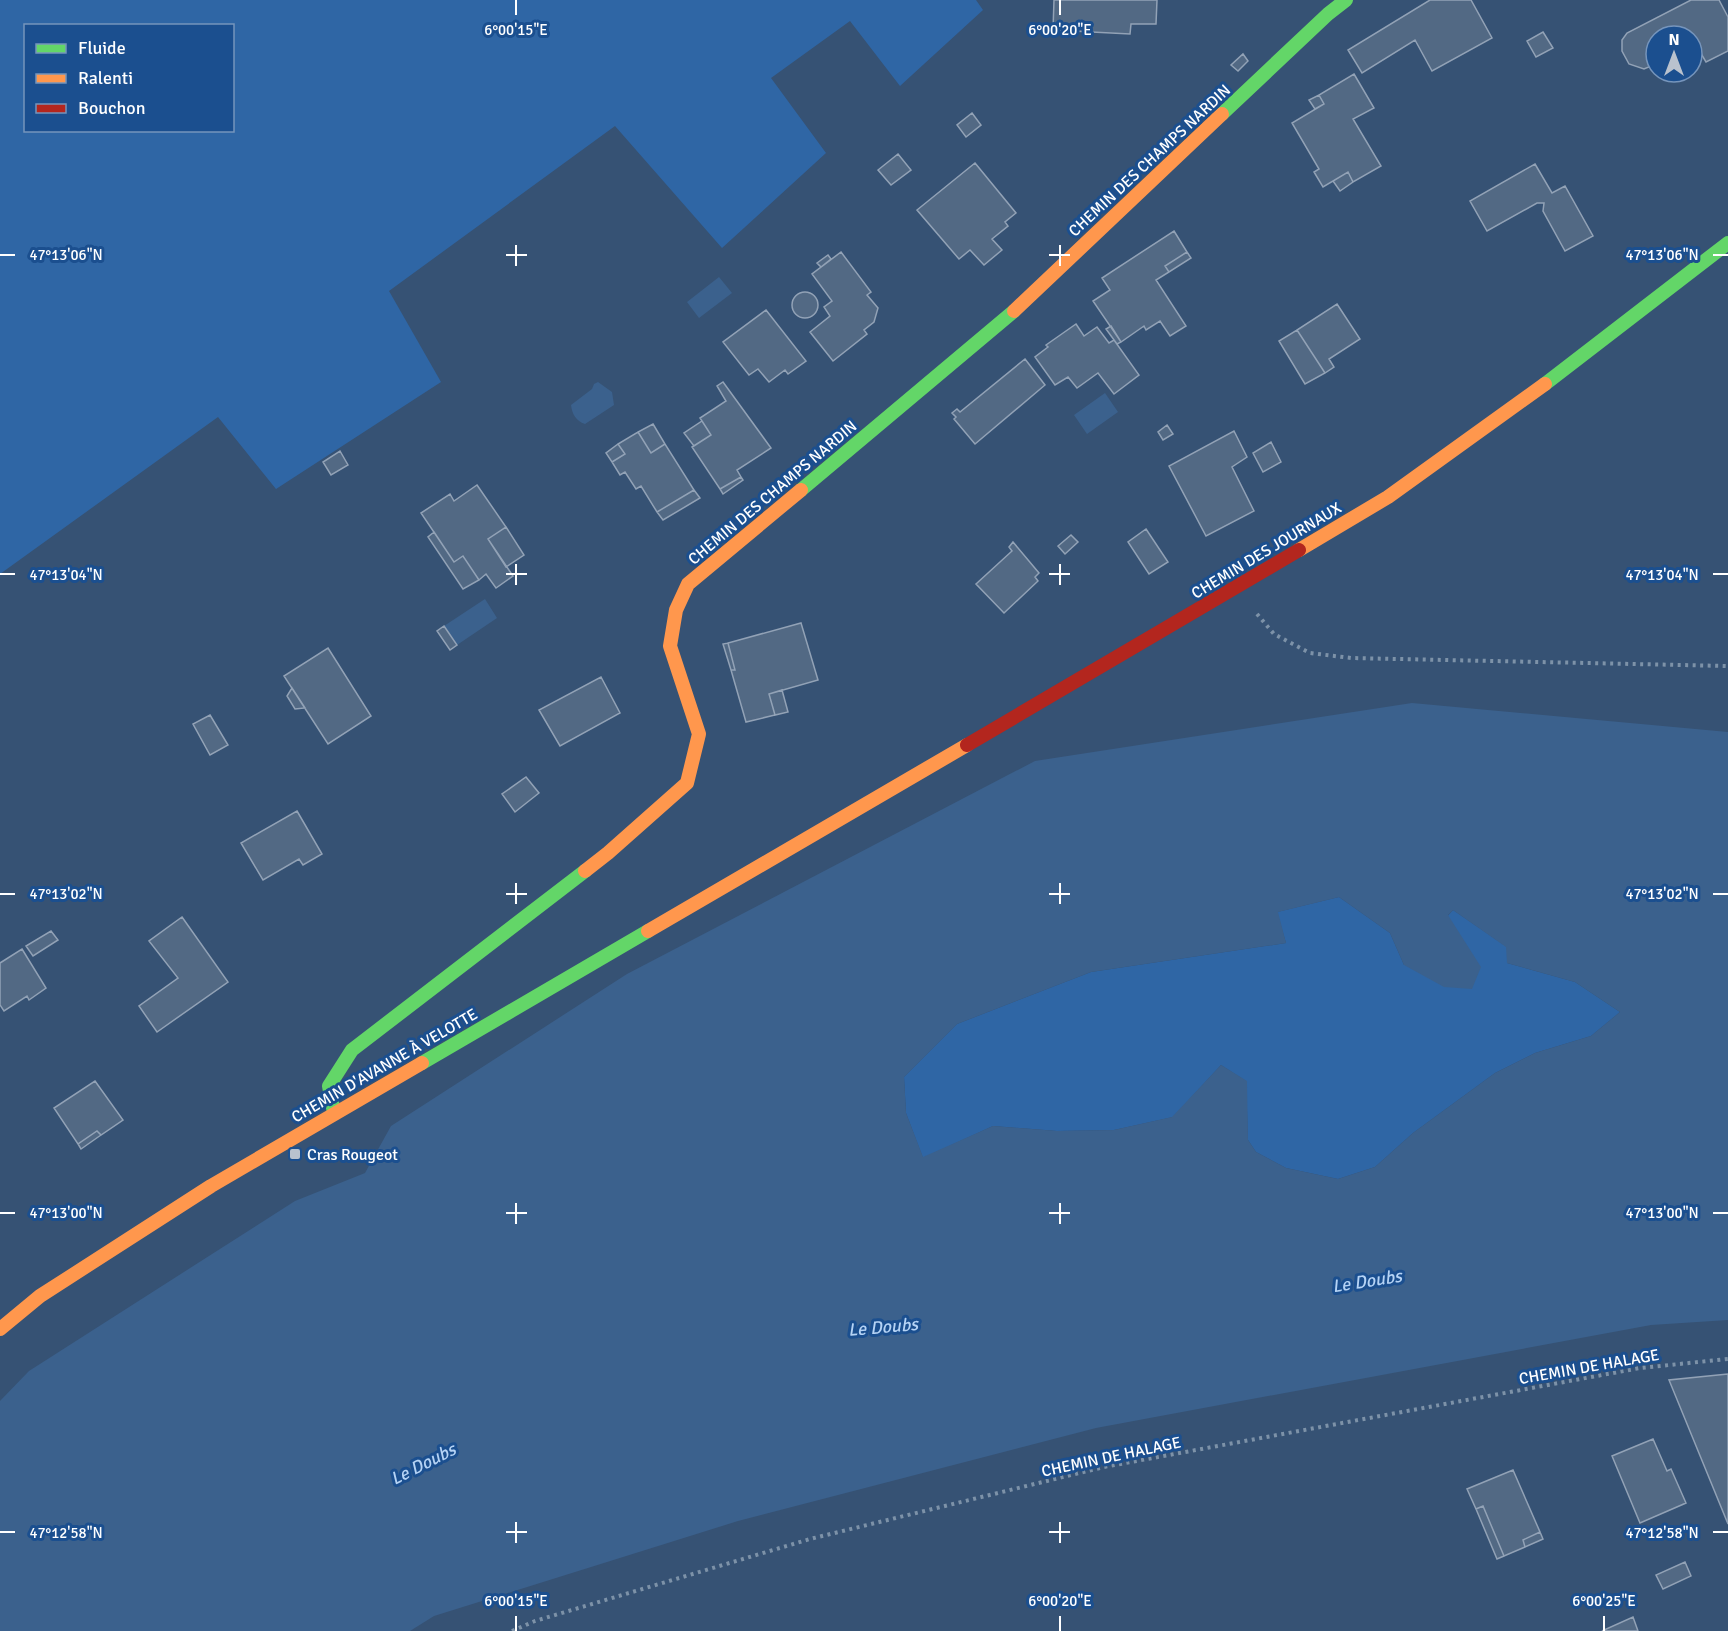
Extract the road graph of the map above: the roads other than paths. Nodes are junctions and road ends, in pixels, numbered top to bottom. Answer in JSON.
{"nodes":[{"id":1,"x":1346,"y":0,"type":"edge"},
{"id":2,"x":1728,"y":243,"type":"edge"},
{"id":3,"x":794,"y":844,"type":"joint"},
{"id":4,"x":334,"y":1113,"type":"junction"},
{"id":5,"x":0,"y":1329,"type":"edge"}],
"edges":[{"from":1,"to":4,"type":"street","name":"CHEMIN DES CHAMPS NARDIN"},
{"from":2,"to":3,"type":"street","name":"CHEMIN DES JOURNAUX"},
{"from":3,"to":4,"type":"street","name":"CHEMIN D'AVANNE À VELOTTE"},
{"from":4,"to":5,"type":"street","name":"CHEMIN D'AVANNE À VELOTTE"}]}
